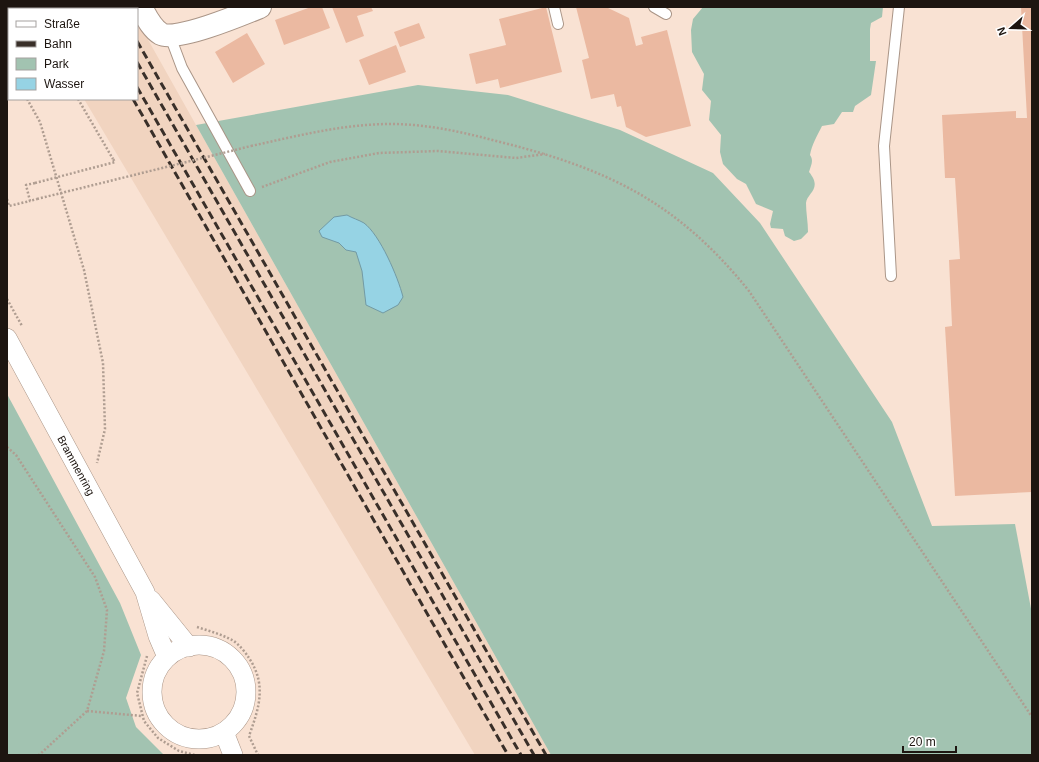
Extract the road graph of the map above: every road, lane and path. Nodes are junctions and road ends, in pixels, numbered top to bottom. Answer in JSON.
{"nodes":[{"id":1,"x":141,"y":7,"type":"edge"},
{"id":2,"x":260,"y":7,"type":"edge"},
{"id":3,"x":554,"y":7,"type":"edge"},
{"id":4,"x":654,"y":7,"type":"edge"},
{"id":5,"x":899,"y":7,"type":"edge"},
{"id":6,"x":666,"y":14,"type":"dead end"},
{"id":7,"x":558,"y":24,"type":"dead end"},
{"id":8,"x":170,"y":36,"type":"junction"},
{"id":9,"x":28,"y":100,"type":"edge"},
{"id":10,"x":79,"y":100,"type":"edge"},
{"id":11,"x":547,"y":154,"type":"junction"},
{"id":12,"x":250,"y":191,"type":"joint"},
{"id":13,"x":7,"y":199,"type":"edge"},
{"id":14,"x":30,"y":201,"type":"junction"},
{"id":15,"x":891,"y":276,"type":"dead end"},
{"id":16,"x":7,"y":298,"type":"edge"},
{"id":17,"x":23,"y":328,"type":"dead end"},
{"id":18,"x":7,"y":338,"type":"edge"},
{"id":19,"x":7,"y":447,"type":"edge"},
{"id":20,"x":93,"y":456,"type":"dead end"},
{"id":21,"x":97,"y":463,"type":"junction"},
{"id":22,"x":100,"y":470,"type":"dead end"},
{"id":23,"x":145,"y":592,"type":"junction"},
{"id":24,"x":191,"y":625,"type":"dead end"},
{"id":25,"x":189,"y":647,"type":"junction"},
{"id":26,"x":147,"y":654,"type":"dead end"},
{"id":27,"x":168,"y":657,"type":"junction"},
{"id":28,"x":87,"y":711,"type":"junction"},
{"id":29,"x":142,"y":716,"type":"junction"},
{"id":30,"x":1032,"y":717,"type":"edge"},
{"id":31,"x":224,"y":732,"type":"junction"},
{"id":32,"x":39,"y":755,"type":"edge"},
{"id":33,"x":195,"y":755,"type":"edge"},
{"id":34,"x":234,"y":755,"type":"edge"},
{"id":35,"x":258,"y":755,"type":"edge"}],
"edges":[{"from":1,"to":8,"type":"main road"},
{"from":2,"to":8,"type":"main road"},
{"from":3,"to":7,"type":"lane"},
{"from":4,"to":6,"type":"lane"},
{"from":5,"to":15,"type":"lane"},
{"from":8,"to":12,"type":"lane"},
{"from":9,"to":21,"type":"path"},
{"from":10,"to":14,"type":"path","bridge":true},
{"from":11,"to":12,"type":"path"},
{"from":11,"to":14,"type":"path","bridge":true},
{"from":11,"to":30,"type":"path"},
{"from":13,"to":14,"type":"path"},
{"from":16,"to":17,"type":"path"},
{"from":18,"to":23,"type":"street","name":"Brammenring"},
{"from":19,"to":28,"type":"path"},
{"from":20,"to":21,"type":"path"},
{"from":21,"to":22,"type":"path"},
{"from":23,"to":25,"type":"street","name":"Brammenring"},
{"from":23,"to":27,"type":"street","name":"Brammenring"},
{"from":24,"to":35,"type":"path"},
{"from":25,"to":27,"type":"street"},
{"from":25,"to":31,"type":"street"},
{"from":26,"to":29,"type":"path"},
{"from":27,"to":31,"type":"street"},
{"from":28,"to":29,"type":"path"},
{"from":28,"to":32,"type":"path"},
{"from":29,"to":33,"type":"path"},
{"from":31,"to":34,"type":"street"}]}
